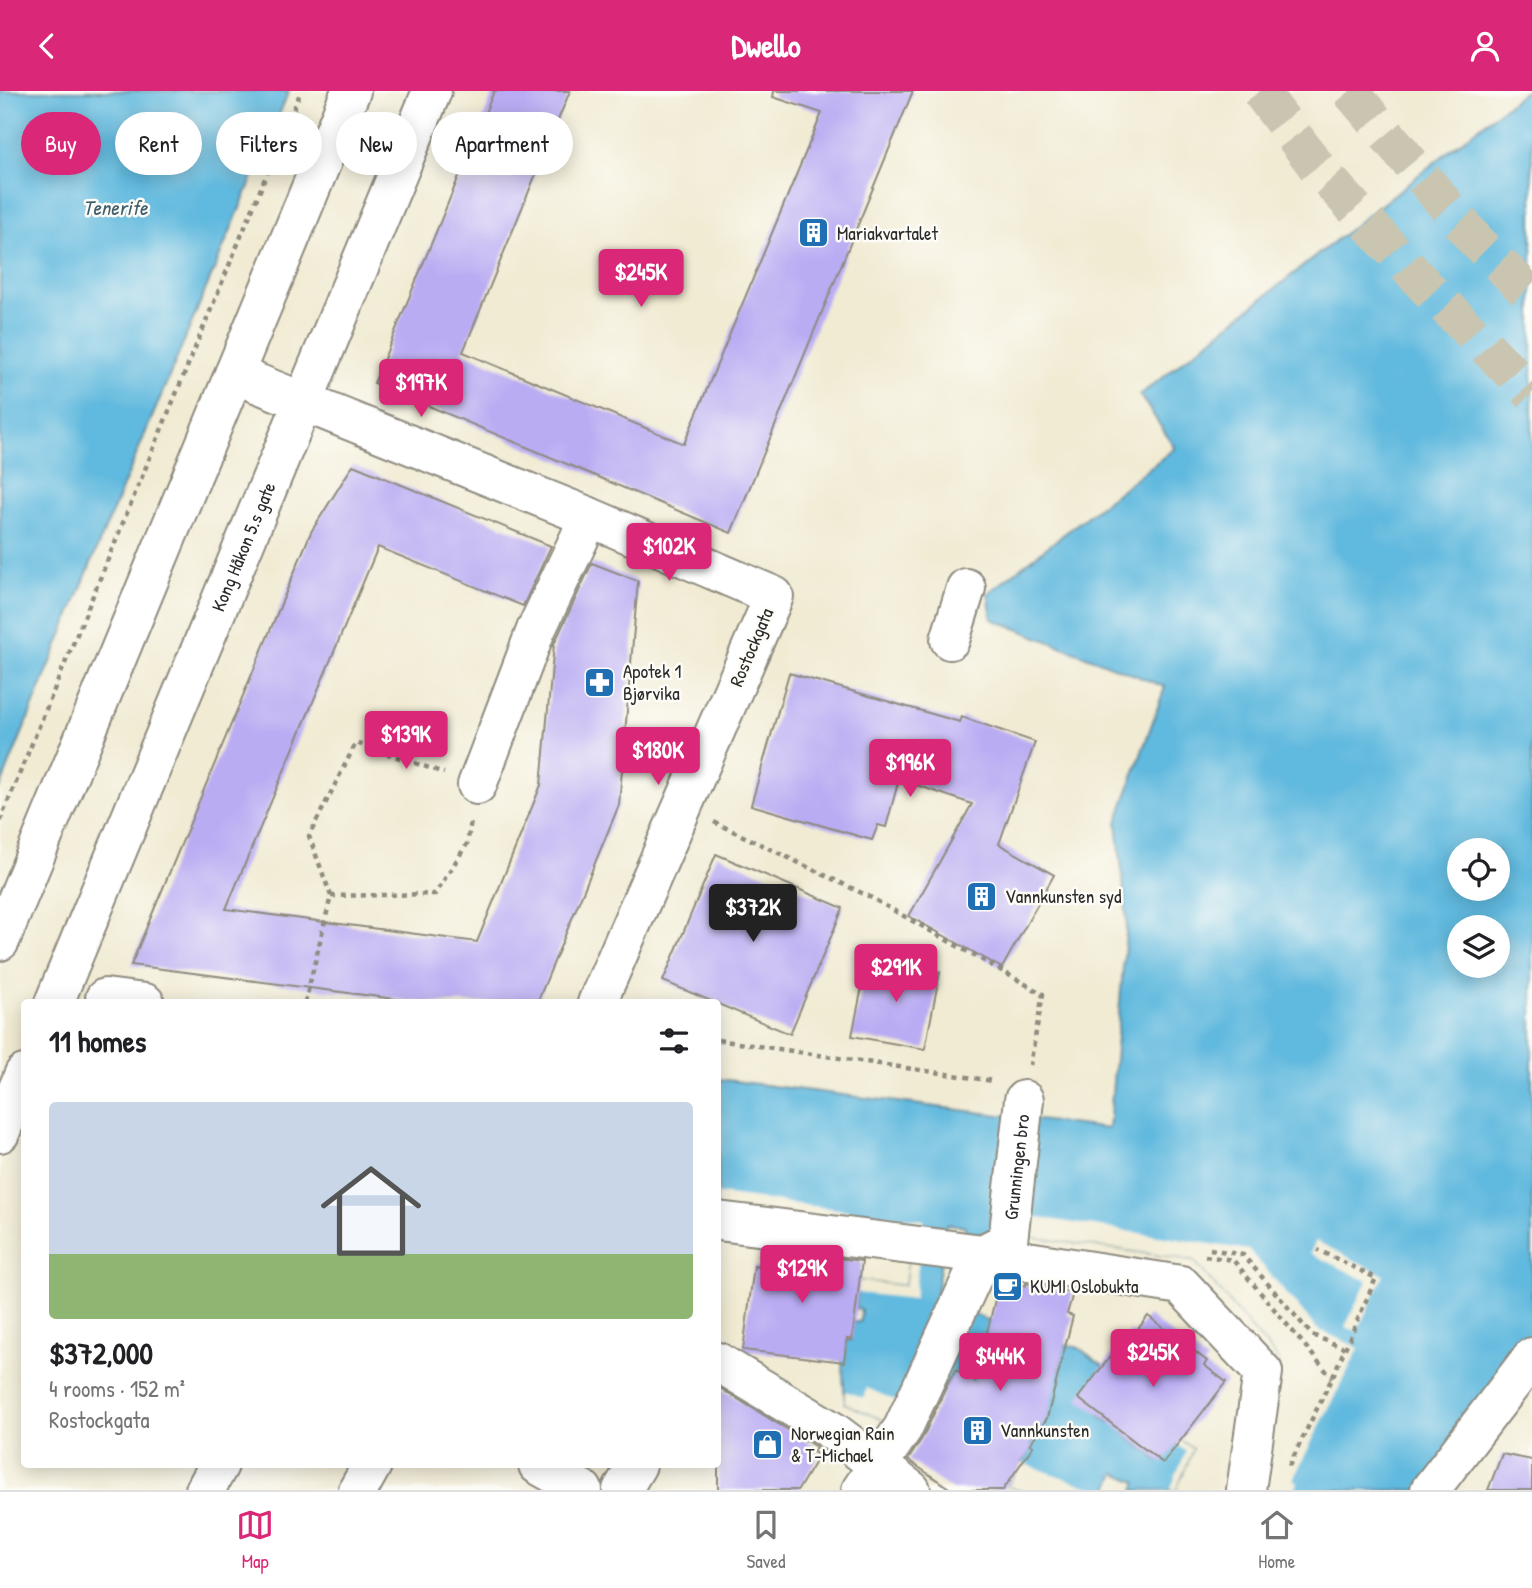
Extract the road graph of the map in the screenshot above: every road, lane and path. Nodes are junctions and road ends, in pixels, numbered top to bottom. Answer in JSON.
{"nodes":[{"id":1,"x":301,"y":91,"type":"edge"},
{"id":2,"x":351,"y":91,"type":"edge"},
{"id":3,"x":432,"y":91,"type":"edge"},
{"id":4,"x":234,"y":374,"type":"junction"},
{"id":5,"x":303,"y":403,"type":"junction"},
{"id":6,"x":587,"y":516,"type":"junction"},
{"id":7,"x":966,"y":588,"type":"dead end"},
{"id":8,"x":950,"y":640,"type":"dead end"},
{"id":9,"x":477,"y":785,"type":"junction"},
{"id":10,"x":682,"y":807,"type":"junction"},
{"id":11,"x":0,"y":821,"type":"edge"},
{"id":12,"x":331,"y":896,"type":"junction"},
{"id":13,"x":0,"y":941,"type":"edge"},
{"id":14,"x":105,"y":998,"type":"dead end"},
{"id":15,"x":56,"y":999,"type":"edge"},
{"id":16,"x":113,"y":999,"type":"edge"},
{"id":17,"x":306,"y":999,"type":"edge"},
{"id":18,"x":599,"y":999,"type":"edge"},
{"id":19,"x":721,"y":1041,"type":"edge"},
{"id":20,"x":21,"y":1081,"type":"edge"},
{"id":21,"x":1025,"y":1096,"type":"junction"},
{"id":22,"x":0,"y":1133,"type":"edge"},
{"id":23,"x":721,"y":1232,"type":"edge"},
{"id":24,"x":996,"y":1244,"type":"junction"},
{"id":25,"x":1210,"y":1249,"type":"dead end"},
{"id":26,"x":1318,"y":1250,"type":"dead end"},
{"id":27,"x":1345,"y":1345,"type":"junction"},
{"id":28,"x":1532,"y":1357,"type":"edge"},
{"id":29,"x":721,"y":1364,"type":"edge"},
{"id":30,"x":1269,"y":1457,"type":"junction"},
{"id":31,"x":217,"y":1468,"type":"edge"},
{"id":32,"x":370,"y":1468,"type":"edge"},
{"id":33,"x":543,"y":1468,"type":"edge"},
{"id":34,"x":635,"y":1468,"type":"edge"},
{"id":35,"x":869,"y":1478,"type":"edge"},
{"id":36,"x":205,"y":1490,"type":"edge"},
{"id":37,"x":358,"y":1490,"type":"edge"},
{"id":38,"x":583,"y":1490,"type":"edge"},
{"id":39,"x":622,"y":1490,"type":"edge"},
{"id":40,"x":911,"y":1490,"type":"edge"},
{"id":41,"x":1246,"y":1490,"type":"edge"},
{"id":42,"x":1430,"y":1490,"type":"edge"}],
"edges":[{"from":1,"to":11,"type":"path"},
{"from":2,"to":4,"type":"main road"},
{"from":3,"to":5,"type":"main road","name":"Kong Håkon 5.s gate"},
{"from":4,"to":5,"type":"main road","name":"Rostockgata"},
{"from":4,"to":13,"type":"main road"},
{"from":5,"to":6,"type":"main road","name":"Rostockgata"},
{"from":5,"to":15,"type":"main road","name":"Kong Håkon 5.s gate"},
{"from":6,"to":9,"type":"main road"},
{"from":6,"to":10,"type":"main road","name":"Rostockgata"},
{"from":7,"to":8,"type":"main road"},
{"from":9,"to":12,"type":"path"},
{"from":9,"to":12,"type":"path"},
{"from":10,"to":18,"type":"main road","name":"Rostockgata"},
{"from":10,"to":21,"type":"path"},
{"from":12,"to":17,"type":"path"},
{"from":14,"to":16,"type":"main road"},
{"from":19,"to":21,"type":"path"},
{"from":20,"to":22,"type":"main road"},
{"from":21,"to":24,"type":"main road","name":"Grunningen bro"},
{"from":23,"to":24,"type":"main road"},
{"from":24,"to":30,"type":"main road"},
{"from":24,"to":35,"type":"main road","name":"Grunningen bro"},
{"from":25,"to":27,"type":"path"},
{"from":26,"to":27,"type":"path"},
{"from":27,"to":30,"type":"path"},
{"from":28,"to":42,"type":"main road"},
{"from":29,"to":35,"type":"main road"},
{"from":30,"to":41,"type":"main road"},
{"from":31,"to":36,"type":"main road"},
{"from":32,"to":37,"type":"main road"},
{"from":33,"to":38,"type":"main road"},
{"from":34,"to":39,"type":"main road"},
{"from":35,"to":40,"type":"main road"}]}
